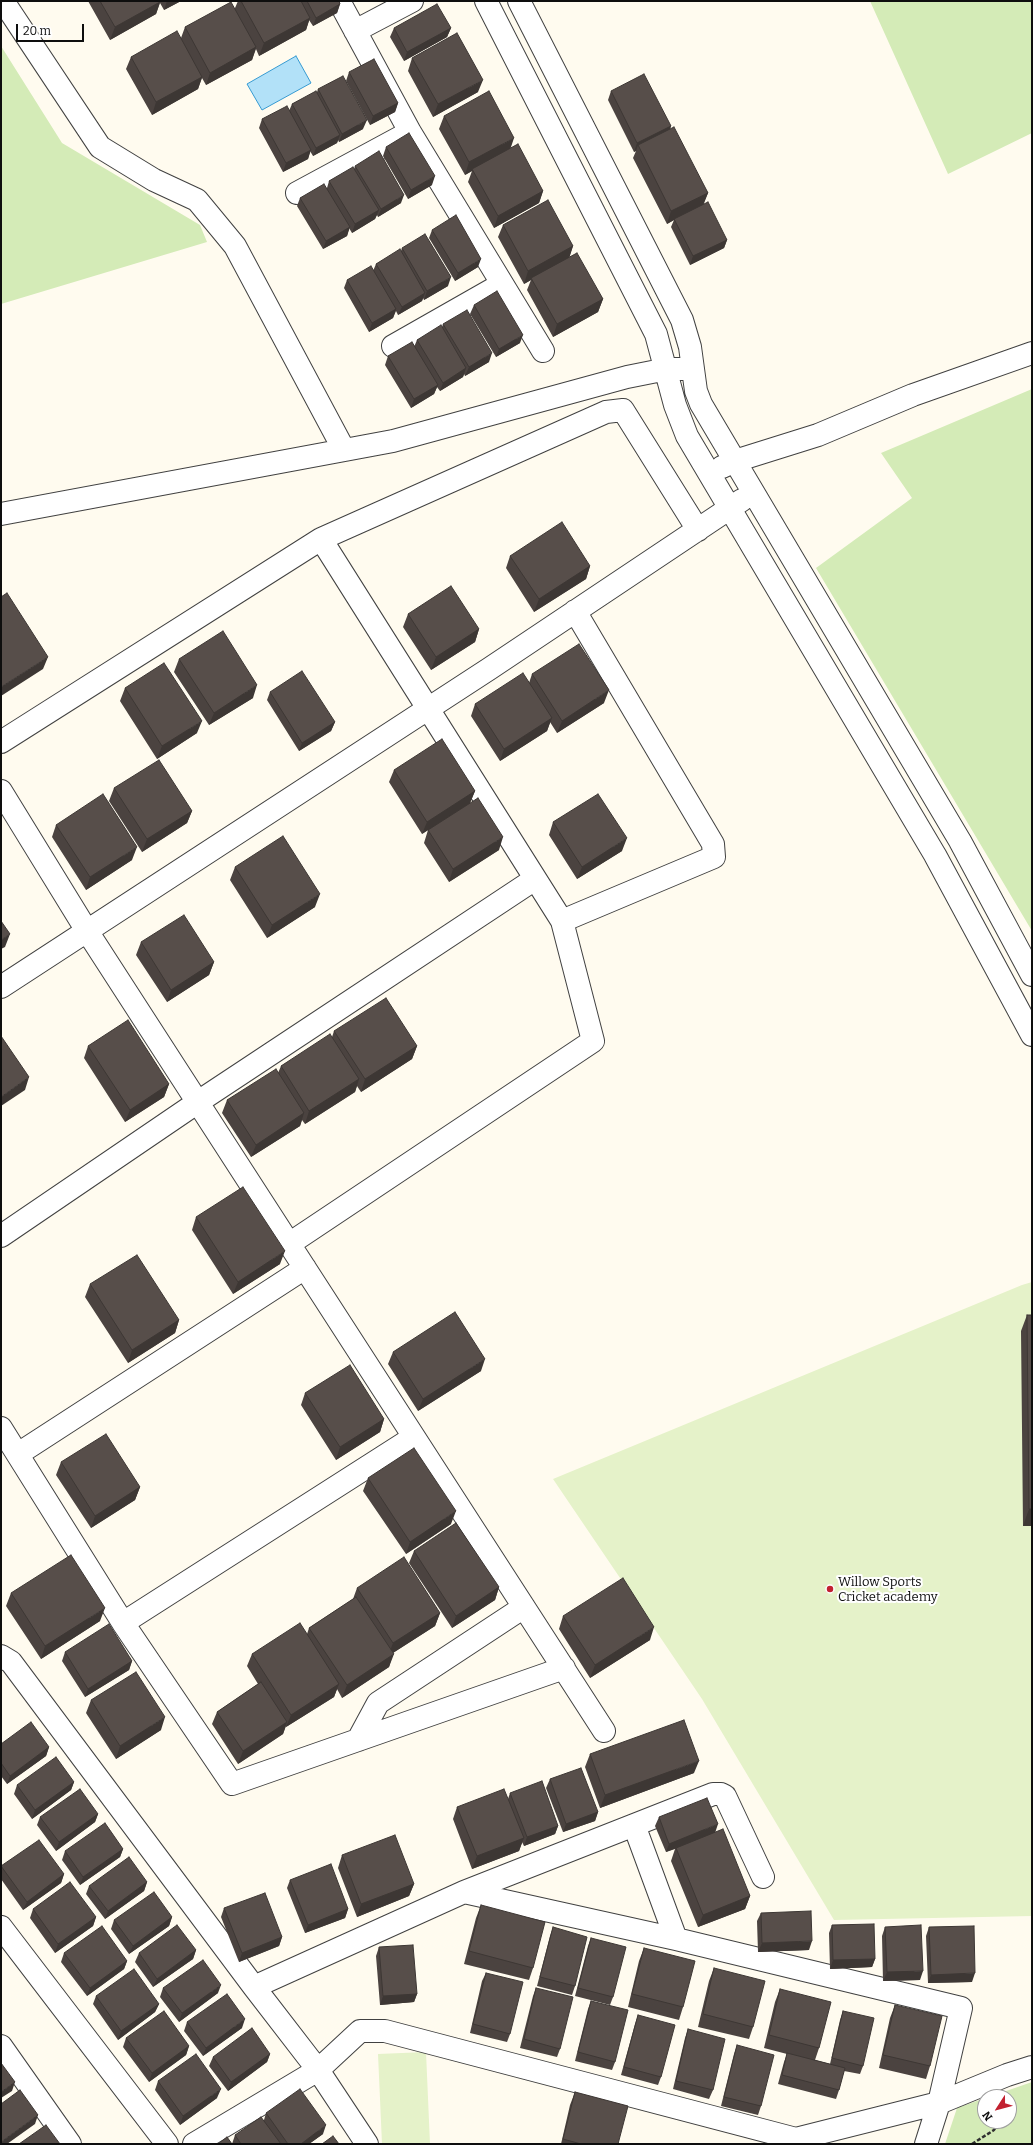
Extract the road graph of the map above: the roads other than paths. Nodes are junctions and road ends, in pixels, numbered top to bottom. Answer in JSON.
{"nodes":[{"id":1,"x":3,"y":1,"type":"edge"},
{"id":2,"x":339,"y":1,"type":"edge"},
{"id":3,"x":412,"y":1,"type":"edge"},
{"id":4,"x":486,"y":1,"type":"edge"},
{"id":5,"x":519,"y":1,"type":"edge"},
{"id":6,"x":355,"y":31,"type":"junction"},
{"id":7,"x":410,"y":132,"type":"junction"},
{"id":8,"x":297,"y":193,"type":"dead end"},
{"id":9,"x":502,"y":284,"type":"junction"},
{"id":10,"x":393,"y":346,"type":"dead end"},
{"id":11,"x":542,"y":351,"type":"dead end"},
{"id":12,"x":1032,"y":353,"type":"edge"},
{"id":13,"x":667,"y":369,"type":"junction"},
{"id":14,"x":693,"y":369,"type":"junction"},
{"id":15,"x":344,"y":450,"type":"junction"},
{"id":16,"x":735,"y":461,"type":"junction"},
{"id":17,"x":709,"y":474,"type":"junction"},
{"id":18,"x":754,"y":493,"type":"junction"},
{"id":19,"x":729,"y":508,"type":"junction"},
{"id":20,"x":1,"y":514,"type":"edge"},
{"id":21,"x":698,"y":530,"type":"junction"},
{"id":22,"x":321,"y":539,"type":"junction"},
{"id":23,"x":575,"y":611,"type":"junction"},
{"id":24,"x":428,"y":709,"type":"junction"},
{"id":25,"x":1,"y":742,"type":"edge"},
{"id":26,"x":1,"y":792,"type":"edge"},
{"id":27,"x":536,"y":880,"type":"junction"},
{"id":28,"x":562,"y":921,"type":"junction"},
{"id":29,"x":87,"y":931,"type":"junction"},
{"id":30,"x":1032,"y":974,"type":"edge"},
{"id":31,"x":1,"y":987,"type":"edge"},
{"id":32,"x":1032,"y":1035,"type":"edge"},
{"id":33,"x":198,"y":1102,"type":"junction"},
{"id":34,"x":1,"y":1236,"type":"edge"},
{"id":35,"x":289,"y":1244,"type":"junction"},
{"id":36,"x":305,"y":1268,"type":"junction"},
{"id":37,"x":1,"y":1428,"type":"edge"},
{"id":38,"x":414,"y":1436,"type":"junction"},
{"id":39,"x":18,"y":1454,"type":"junction"},
{"id":40,"x":524,"y":1607,"type":"junction"},
{"id":41,"x":123,"y":1623,"type":"junction"},
{"id":42,"x":1,"y":1656,"type":"edge"},
{"id":43,"x":564,"y":1668,"type":"junction"},
{"id":44,"x":604,"y":1731,"type":"dead end"},
{"id":45,"x":358,"y":1740,"type":"junction"},
{"id":46,"x":634,"y":1825,"type":"junction"},
{"id":47,"x":763,"y":1877,"type":"dead end"},
{"id":48,"x":464,"y":1892,"type":"junction"},
{"id":49,"x":1,"y":1927,"type":"edge"},
{"id":50,"x":676,"y":1939,"type":"junction"},
{"id":51,"x":254,"y":1987,"type":"junction"},
{"id":52,"x":1,"y":2046,"type":"edge"},
{"id":53,"x":1032,"y":2067,"type":"edge"},
{"id":54,"x":318,"y":2070,"type":"junction"},
{"id":55,"x":939,"y":2103,"type":"junction"},
{"id":56,"x":70,"y":2144,"type":"edge"},
{"id":57,"x":167,"y":2144,"type":"edge"},
{"id":58,"x":194,"y":2144,"type":"edge"},
{"id":59,"x":368,"y":2144,"type":"edge"},
{"id":60,"x":926,"y":2144,"type":"edge"}],
"edges":[{"from":1,"to":15,"type":"street"},
{"from":2,"to":6,"type":"street"},
{"from":3,"to":6,"type":"street"},
{"from":4,"to":13,"type":"street"},
{"from":5,"to":14,"type":"street"},
{"from":6,"to":7,"type":"street"},
{"from":7,"to":8,"type":"street"},
{"from":7,"to":9,"type":"street"},
{"from":9,"to":10,"type":"street"},
{"from":9,"to":11,"type":"street"},
{"from":12,"to":16,"type":"street"},
{"from":13,"to":14,"type":"street"},
{"from":13,"to":15,"type":"street"},
{"from":13,"to":17,"type":"street"},
{"from":14,"to":16,"type":"street"},
{"from":15,"to":20,"type":"street"},
{"from":16,"to":17,"type":"street"},
{"from":16,"to":18,"type":"street"},
{"from":17,"to":19,"type":"street"},
{"from":18,"to":19,"type":"street"},
{"from":18,"to":30,"type":"street"},
{"from":19,"to":21,"type":"street"},
{"from":19,"to":32,"type":"street"},
{"from":21,"to":22,"type":"street"},
{"from":21,"to":23,"type":"street"},
{"from":22,"to":24,"type":"street"},
{"from":22,"to":25,"type":"street"},
{"from":23,"to":24,"type":"street"},
{"from":23,"to":28,"type":"street"},
{"from":24,"to":27,"type":"street"},
{"from":24,"to":29,"type":"street"},
{"from":26,"to":29,"type":"street"},
{"from":27,"to":28,"type":"street"},
{"from":27,"to":33,"type":"street"},
{"from":28,"to":35,"type":"street"},
{"from":29,"to":31,"type":"street"},
{"from":29,"to":33,"type":"street"},
{"from":33,"to":34,"type":"street"},
{"from":33,"to":35,"type":"street"},
{"from":35,"to":36,"type":"street"},
{"from":36,"to":38,"type":"street"},
{"from":36,"to":39,"type":"street"},
{"from":37,"to":39,"type":"street"},
{"from":38,"to":40,"type":"street"},
{"from":38,"to":41,"type":"street"},
{"from":39,"to":41,"type":"street"},
{"from":40,"to":43,"type":"street"},
{"from":40,"to":45,"type":"street"},
{"from":41,"to":45,"type":"street"},
{"from":42,"to":51,"type":"street"},
{"from":43,"to":44,"type":"street"},
{"from":43,"to":45,"type":"street"},
{"from":46,"to":47,"type":"street"},
{"from":46,"to":48,"type":"street"},
{"from":46,"to":50,"type":"street"},
{"from":48,"to":50,"type":"street"},
{"from":48,"to":51,"type":"street"},
{"from":49,"to":57,"type":"street"},
{"from":50,"to":55,"type":"street"},
{"from":51,"to":54,"type":"street"},
{"from":52,"to":56,"type":"street"},
{"from":53,"to":55,"type":"street"},
{"from":54,"to":55,"type":"street"},
{"from":54,"to":58,"type":"street"},
{"from":54,"to":59,"type":"street"},
{"from":55,"to":60,"type":"street"}]}
